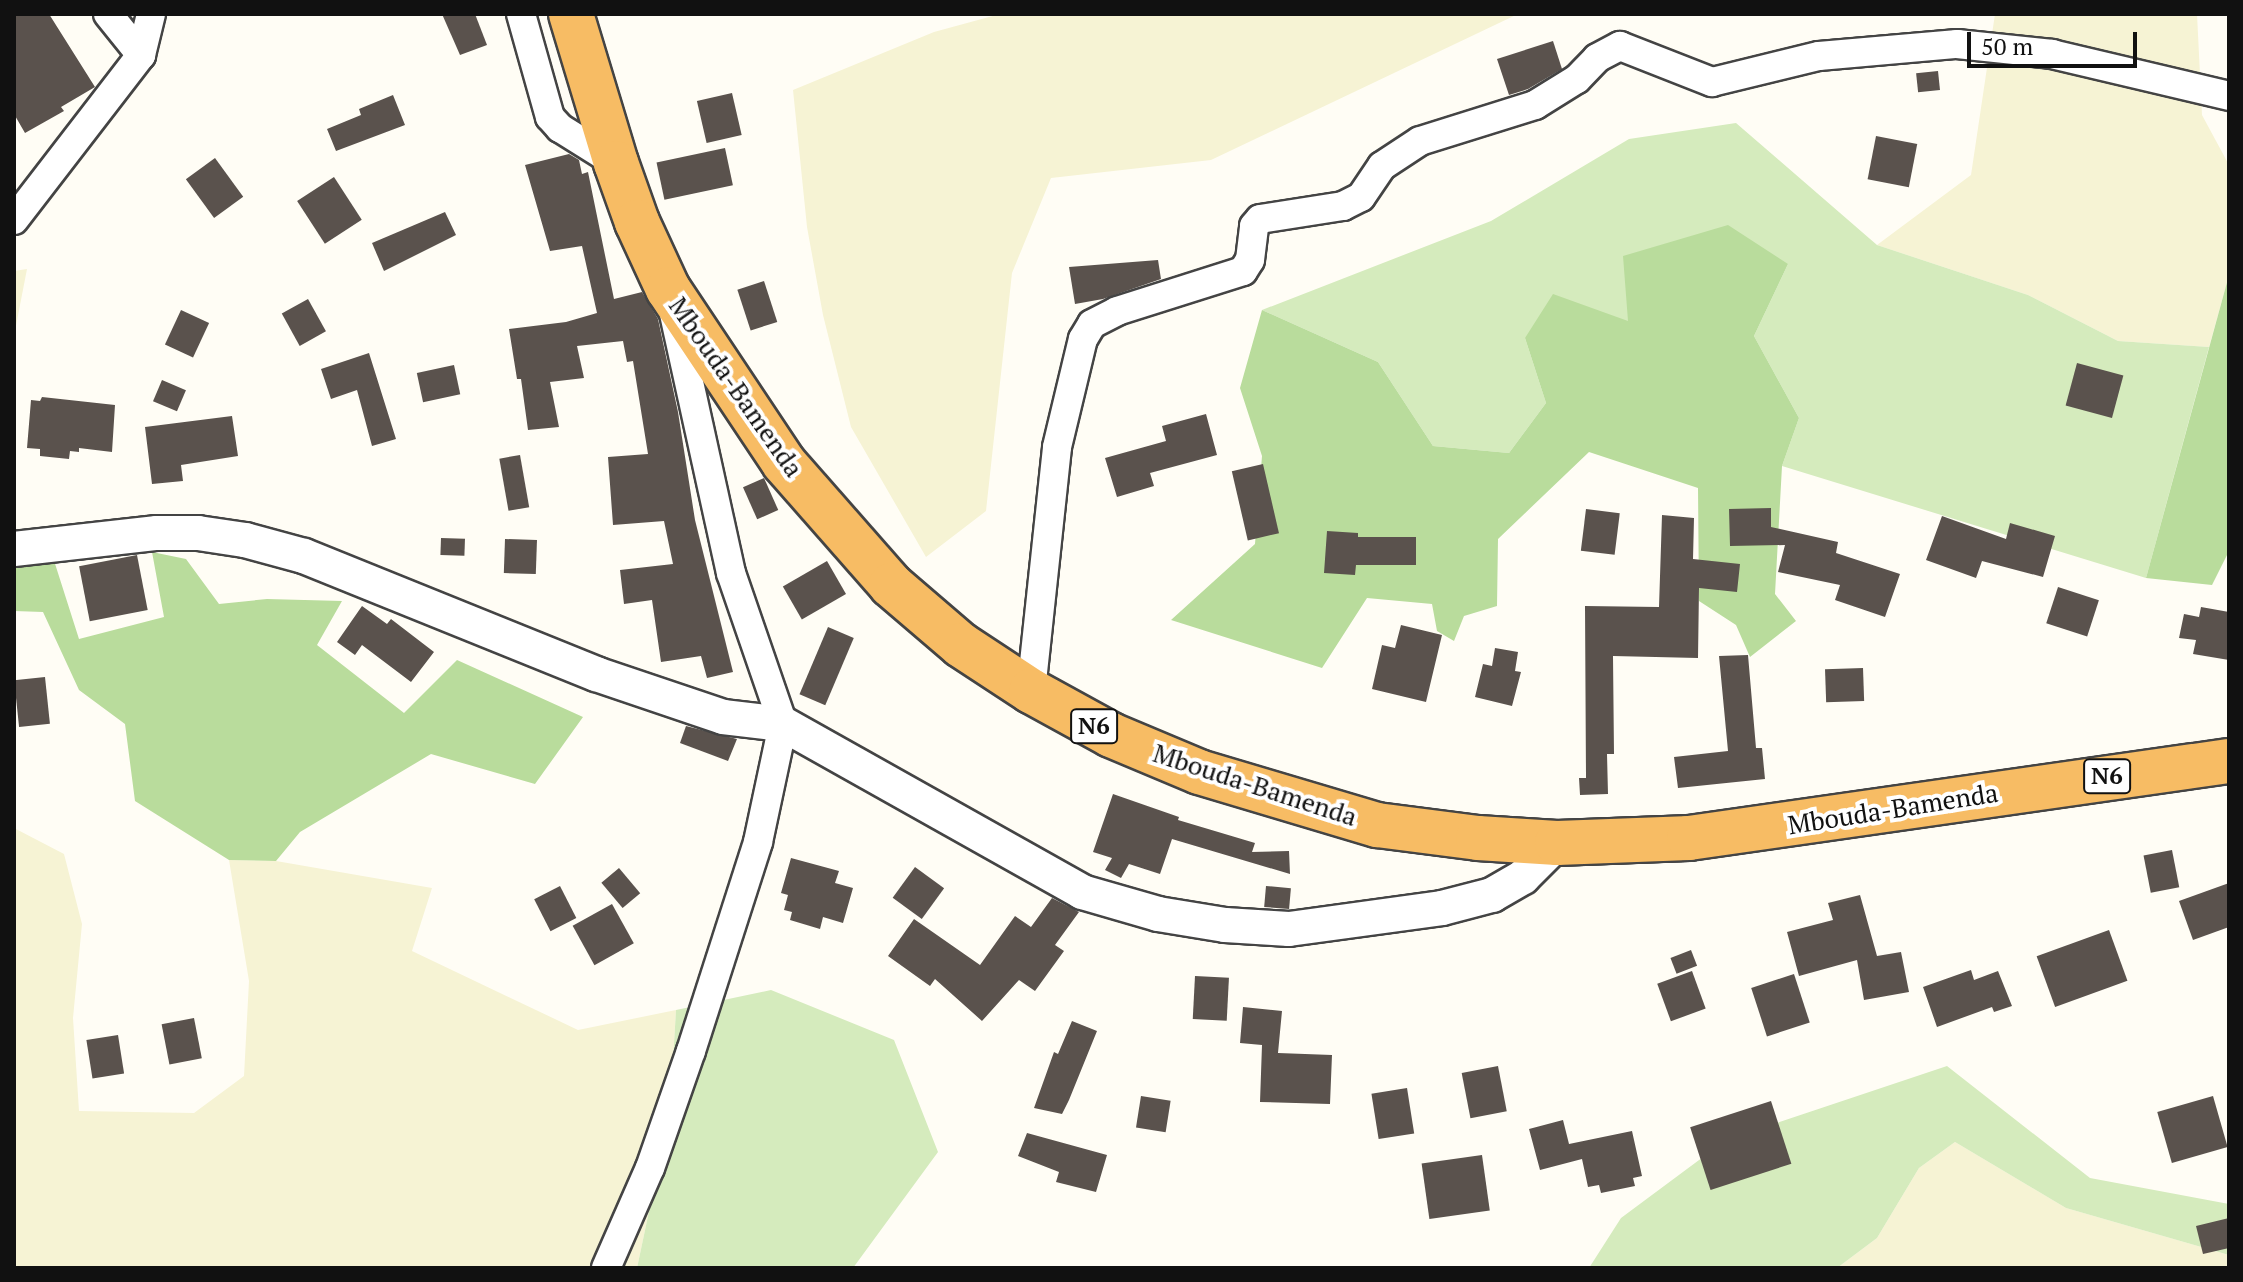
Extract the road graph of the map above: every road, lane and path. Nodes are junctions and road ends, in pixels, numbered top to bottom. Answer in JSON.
{"nodes":[{"id":1,"x":108,"y":14,"type":"edge"},
{"id":2,"x":151,"y":14,"type":"edge"},
{"id":3,"x":521,"y":14,"type":"edge"},
{"id":4,"x":571,"y":14,"type":"edge"},
{"id":5,"x":141,"y":55,"type":"junction"},
{"id":6,"x":2229,"y":96,"type":"edge"},
{"id":7,"x":616,"y":163,"type":"junction"},
{"id":8,"x":14,"y":220,"type":"edge"},
{"id":9,"x":668,"y":289,"type":"junction"},
{"id":10,"x":14,"y":549,"type":"edge"},
{"id":11,"x":1031,"y":691,"type":"junction"},
{"id":12,"x":783,"y":724,"type":"junction"},
{"id":13,"x":2229,"y":761,"type":"edge"},
{"id":14,"x":1557,"y":843,"type":"junction"},
{"id":15,"x":603,"y":1266,"type":"edge"}],
"edges":[{"from":1,"to":5,"type":"street"},
{"from":2,"to":5,"type":"street"},
{"from":3,"to":7,"type":"street"},
{"from":4,"to":7,"type":"highway","name":"Mbouda-Bamenda","number":"N6"},
{"from":5,"to":8,"type":"street"},
{"from":6,"to":11,"type":"street"},
{"from":7,"to":9,"type":"highway","name":"Mbouda-Bamenda","number":"N6"},
{"from":9,"to":11,"type":"highway","name":"Mbouda-Bamenda","number":"N6"},
{"from":9,"to":12,"type":"street"},
{"from":10,"to":12,"type":"street"},
{"from":11,"to":14,"type":"highway","name":"Mbouda-Bamenda","number":"N6"},
{"from":12,"to":14,"type":"street"},
{"from":12,"to":15,"type":"street"},
{"from":13,"to":14,"type":"highway","name":"Mbouda-Bamenda","number":"N6"}]}
